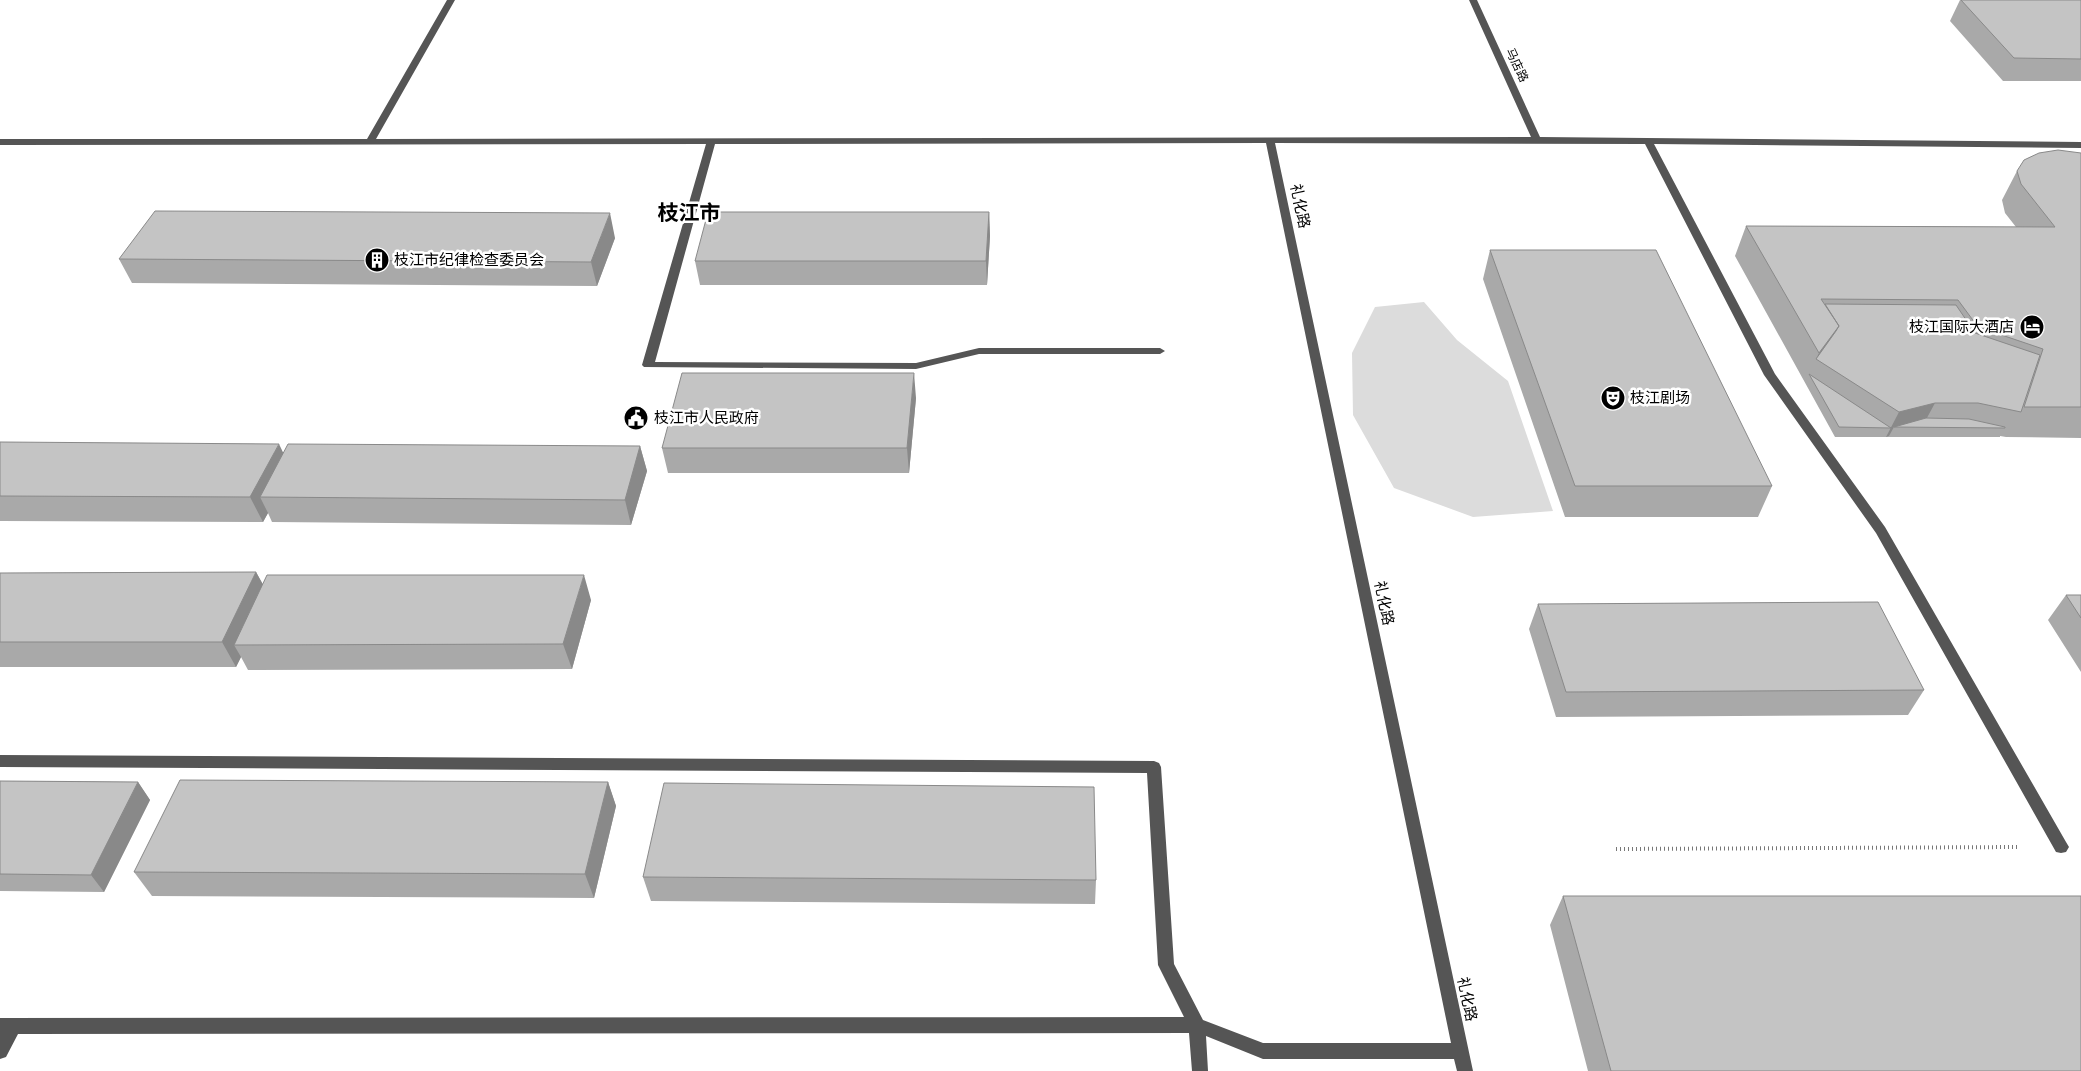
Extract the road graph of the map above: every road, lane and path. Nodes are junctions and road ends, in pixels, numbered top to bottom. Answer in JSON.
{"nodes":[{"id":1,"x":451,"y":0,"type":"edge"},
{"id":2,"x":1474,"y":0,"type":"edge"},
{"id":3,"x":1538,"y":140,"type":"junction"},
{"id":4,"x":711,"y":141,"type":"junction"},
{"id":5,"x":1270,"y":141,"type":"junction"},
{"id":6,"x":1648,"y":141,"type":"junction"},
{"id":7,"x":0,"y":142,"type":"edge"},
{"id":8,"x":370,"y":142,"type":"junction"},
{"id":9,"x":2081,"y":145,"type":"edge"},
{"id":10,"x":1160,"y":351,"type":"dead end"},
{"id":11,"x":0,"y":761,"type":"edge"},
{"id":12,"x":2061,"y":847,"type":"joint"},
{"id":13,"x":1616,"y":849,"type":"dead end"},
{"id":14,"x":1197,"y":1025,"type":"junction"},
{"id":15,"x":7,"y":1026,"type":"edge"},
{"id":16,"x":0,"y":1051,"type":"edge"},
{"id":17,"x":1461,"y":1051,"type":"junction"},
{"id":18,"x":1200,"y":1071,"type":"edge"},
{"id":19,"x":1465,"y":1071,"type":"edge"}],
"edges":[{"from":1,"to":8,"type":"street"},
{"from":2,"to":3,"type":"street","name":"马店路"},
{"from":3,"to":5,"type":"street"},
{"from":3,"to":6,"type":"street"},
{"from":4,"to":5,"type":"street"},
{"from":4,"to":8,"type":"street"},
{"from":4,"to":10,"type":"street"},
{"from":5,"to":17,"type":"street","name":"礼化路"},
{"from":6,"to":9,"type":"street"},
{"from":6,"to":12,"type":"street"},
{"from":7,"to":8,"type":"street"},
{"from":11,"to":14,"type":"street"},
{"from":12,"to":13,"type":"path"},
{"from":14,"to":15,"type":"street"},
{"from":14,"to":17,"type":"street"},
{"from":14,"to":18,"type":"street"},
{"from":15,"to":16,"type":"street"},
{"from":17,"to":19,"type":"street","name":"礼化路"}]}
